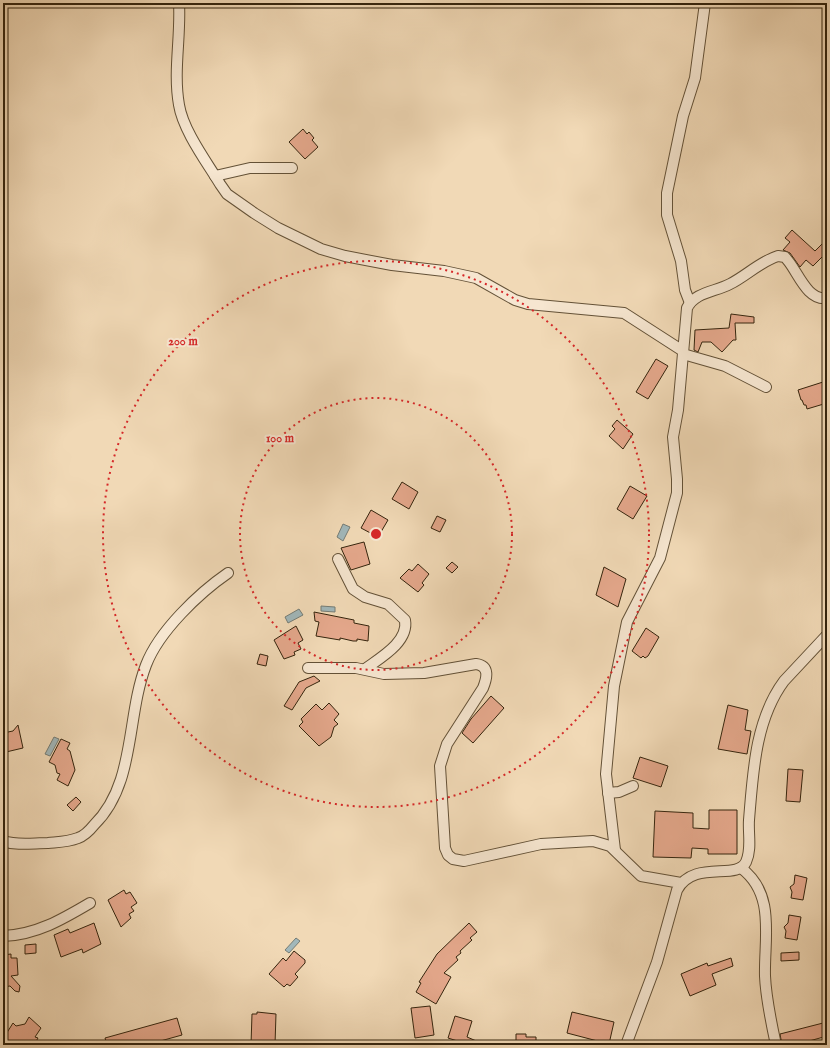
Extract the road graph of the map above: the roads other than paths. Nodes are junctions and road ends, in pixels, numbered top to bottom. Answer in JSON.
{"nodes":[{"id":1,"x":179,"y":3,"type":"edge"},
{"id":2,"x":705,"y":3,"type":"edge"},
{"id":3,"x":292,"y":168,"type":"dead end"},
{"id":4,"x":215,"y":176,"type":"junction"},
{"id":5,"x":827,"y":298,"type":"edge"},
{"id":6,"x":690,"y":304,"type":"junction"},
{"id":7,"x":683,"y":353,"type":"junction"},
{"id":8,"x":766,"y":387,"type":"dead end"},
{"id":9,"x":338,"y":559,"type":"dead end"},
{"id":10,"x":228,"y":573,"type":"dead end"},
{"id":11,"x":827,"y":635,"type":"edge"},
{"id":12,"x":308,"y":668,"type":"dead end"},
{"id":13,"x":365,"y":670,"type":"junction"},
{"id":14,"x":633,"y":786,"type":"dead end"},
{"id":15,"x":608,"y":793,"type":"junction"},
{"id":16,"x":3,"y":840,"type":"edge"},
{"id":17,"x":615,"y":850,"type":"junction"},
{"id":18,"x":741,"y":868,"type":"junction"},
{"id":19,"x":681,"y":882,"type":"junction"},
{"id":20,"x":90,"y":903,"type":"dead end"},
{"id":21,"x":3,"y":936,"type":"edge"},
{"id":22,"x":626,"y":1045,"type":"edge"},
{"id":23,"x":776,"y":1045,"type":"edge"}],
"edges":[{"from":1,"to":4,"type":"street"},
{"from":2,"to":6,"type":"street"},
{"from":3,"to":4,"type":"street"},
{"from":4,"to":7,"type":"street"},
{"from":5,"to":6,"type":"street"},
{"from":6,"to":7,"type":"street"},
{"from":7,"to":8,"type":"street"},
{"from":7,"to":15,"type":"street"},
{"from":9,"to":13,"type":"street"},
{"from":10,"to":16,"type":"street"},
{"from":11,"to":18,"type":"street"},
{"from":12,"to":13,"type":"street"},
{"from":13,"to":17,"type":"street"},
{"from":14,"to":15,"type":"street"},
{"from":15,"to":17,"type":"street"},
{"from":17,"to":19,"type":"street"},
{"from":18,"to":19,"type":"street"},
{"from":18,"to":23,"type":"street"},
{"from":19,"to":22,"type":"street"},
{"from":20,"to":21,"type":"street"}]}
